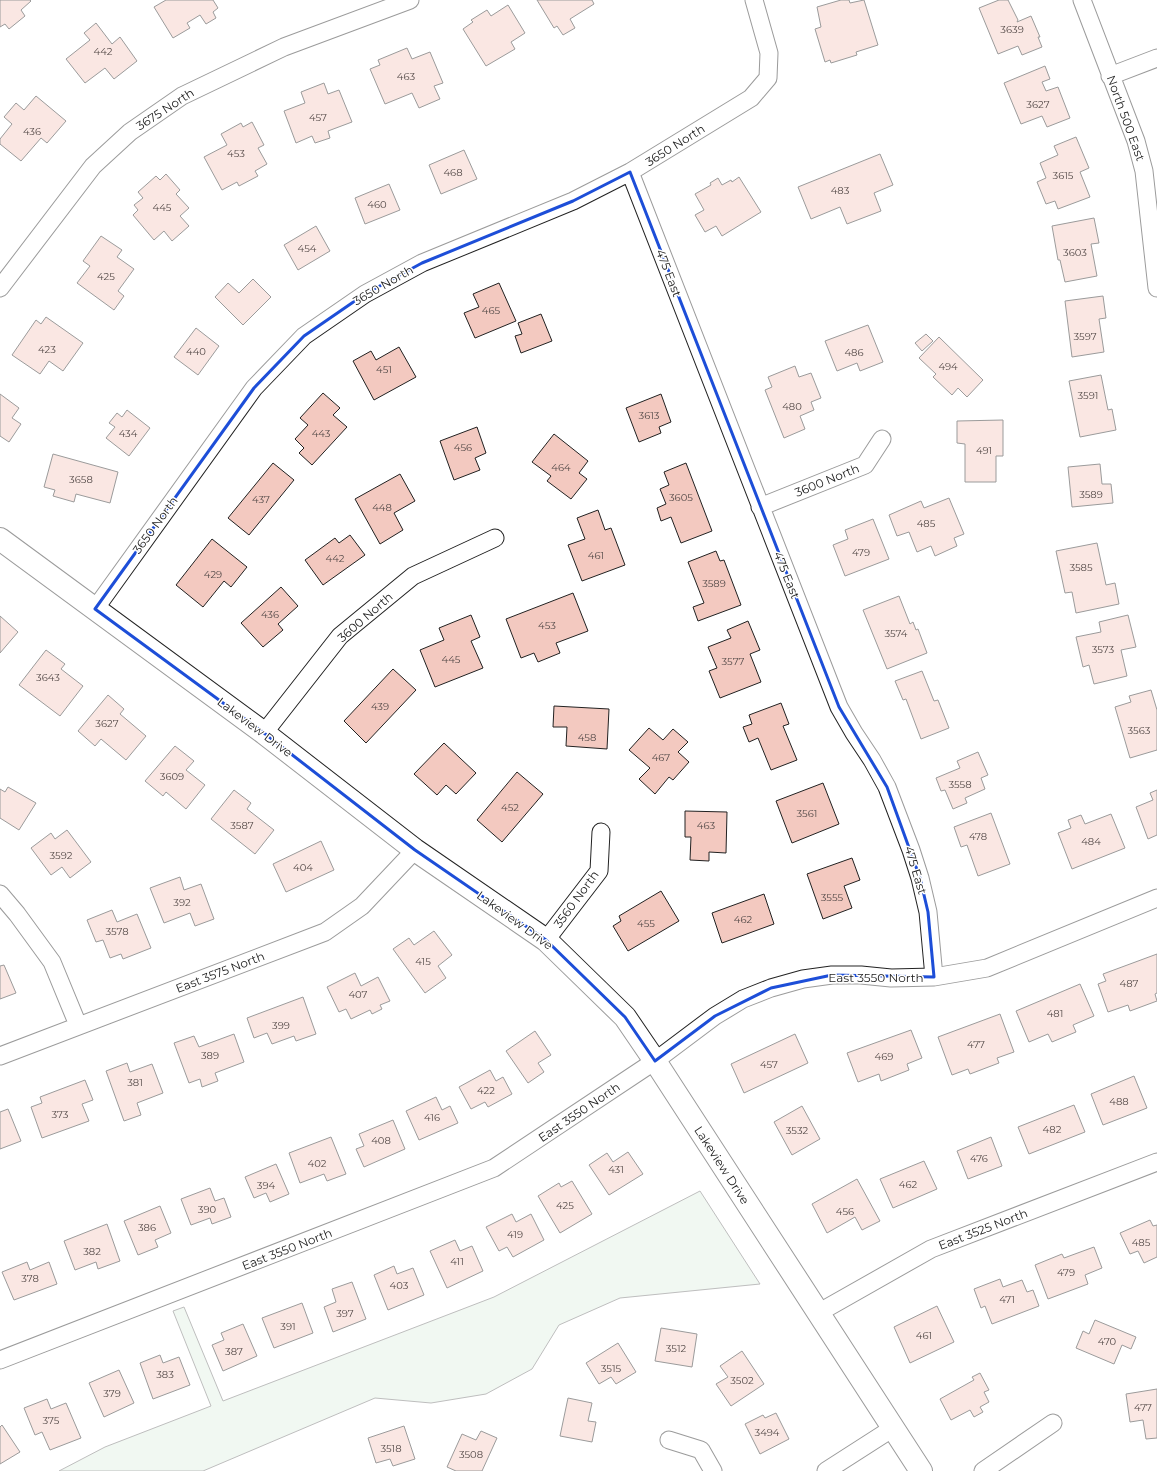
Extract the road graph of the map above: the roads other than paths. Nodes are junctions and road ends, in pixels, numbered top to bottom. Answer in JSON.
{"nodes":[{"id":1,"x":410,"y":0,"type":"edge"},
{"id":2,"x":754,"y":0,"type":"edge"},
{"id":3,"x":1082,"y":0,"type":"edge"},
{"id":4,"x":1157,"y":58,"type":"edge"},
{"id":5,"x":1110,"y":76,"type":"junction"},
{"id":6,"x":630,"y":172,"type":"junction"},
{"id":7,"x":0,"y":288,"type":"edge"},
{"id":8,"x":1157,"y":288,"type":"edge"},
{"id":9,"x":882,"y":438,"type":"dead end"},
{"id":10,"x":760,"y":507,"type":"junction"},
{"id":11,"x":495,"y":538,"type":"dead end"},
{"id":12,"x":0,"y":539,"type":"edge"},
{"id":13,"x":95,"y":610,"type":"junction"},
{"id":14,"x":264,"y":733,"type":"junction"},
{"id":15,"x":601,"y":832,"type":"dead end"},
{"id":16,"x":415,"y":850,"type":"junction"},
{"id":17,"x":0,"y":894,"type":"edge"},
{"id":18,"x":1157,"y":898,"type":"edge"},
{"id":19,"x":546,"y":940,"type":"junction"},
{"id":20,"x":934,"y":976,"type":"junction"},
{"id":21,"x":78,"y":1025,"type":"junction"},
{"id":22,"x":0,"y":1056,"type":"edge"},
{"id":23,"x":655,"y":1061,"type":"junction"},
{"id":24,"x":1157,"y":1162,"type":"edge"},
{"id":25,"x":818,"y":1313,"type":"junction"},
{"id":26,"x":0,"y":1360,"type":"edge"},
{"id":27,"x":1053,"y":1423,"type":"dead end"},
{"id":28,"x":892,"y":1428,"type":"junction"},
{"id":29,"x":669,"y":1440,"type":"dead end"},
{"id":30,"x":713,"y":1471,"type":"edge"},
{"id":31,"x":826,"y":1471,"type":"edge"},
{"id":32,"x":921,"y":1471,"type":"edge"},
{"id":33,"x":983,"y":1471,"type":"edge"}],
"edges":[{"from":1,"to":7,"type":"street","name":"3675 North"},
{"from":2,"to":6,"type":"street","name":"3650 North"},
{"from":3,"to":5,"type":"street","name":"North 500 East"},
{"from":4,"to":5,"type":"street"},
{"from":5,"to":8,"type":"street","name":"North 500 East"},
{"from":6,"to":10,"type":"street","name":"475 East"},
{"from":6,"to":13,"type":"street","name":"3650 North"},
{"from":9,"to":10,"type":"street","name":"3600 North"},
{"from":10,"to":20,"type":"street","name":"475 East"},
{"from":11,"to":14,"type":"street","name":"3600 North"},
{"from":12,"to":13,"type":"street","name":"Lakeview Drive"},
{"from":13,"to":14,"type":"street","name":"Lakeview Drive"},
{"from":14,"to":16,"type":"street","name":"Lakeview Drive"},
{"from":15,"to":19,"type":"street","name":"3560 North"},
{"from":16,"to":19,"type":"street","name":"Lakeview Drive"},
{"from":16,"to":21,"type":"street","name":"East 3575 North"},
{"from":17,"to":21,"type":"street"},
{"from":18,"to":20,"type":"street","name":"East 3550 North"},
{"from":19,"to":23,"type":"street","name":"Lakeview Drive"},
{"from":20,"to":23,"type":"street","name":"East 3550 North"},
{"from":21,"to":22,"type":"street","name":"East 3575 North"},
{"from":23,"to":25,"type":"street","name":"Lakeview Drive"},
{"from":23,"to":26,"type":"street","name":"East 3550 North"},
{"from":24,"to":25,"type":"street","name":"East 3525 North"},
{"from":25,"to":28,"type":"street","name":"Lakeview Drive"},
{"from":27,"to":33,"type":"street"},
{"from":28,"to":31,"type":"street"},
{"from":28,"to":32,"type":"street","name":"Lakeview Drive"},
{"from":29,"to":30,"type":"street"}]}
